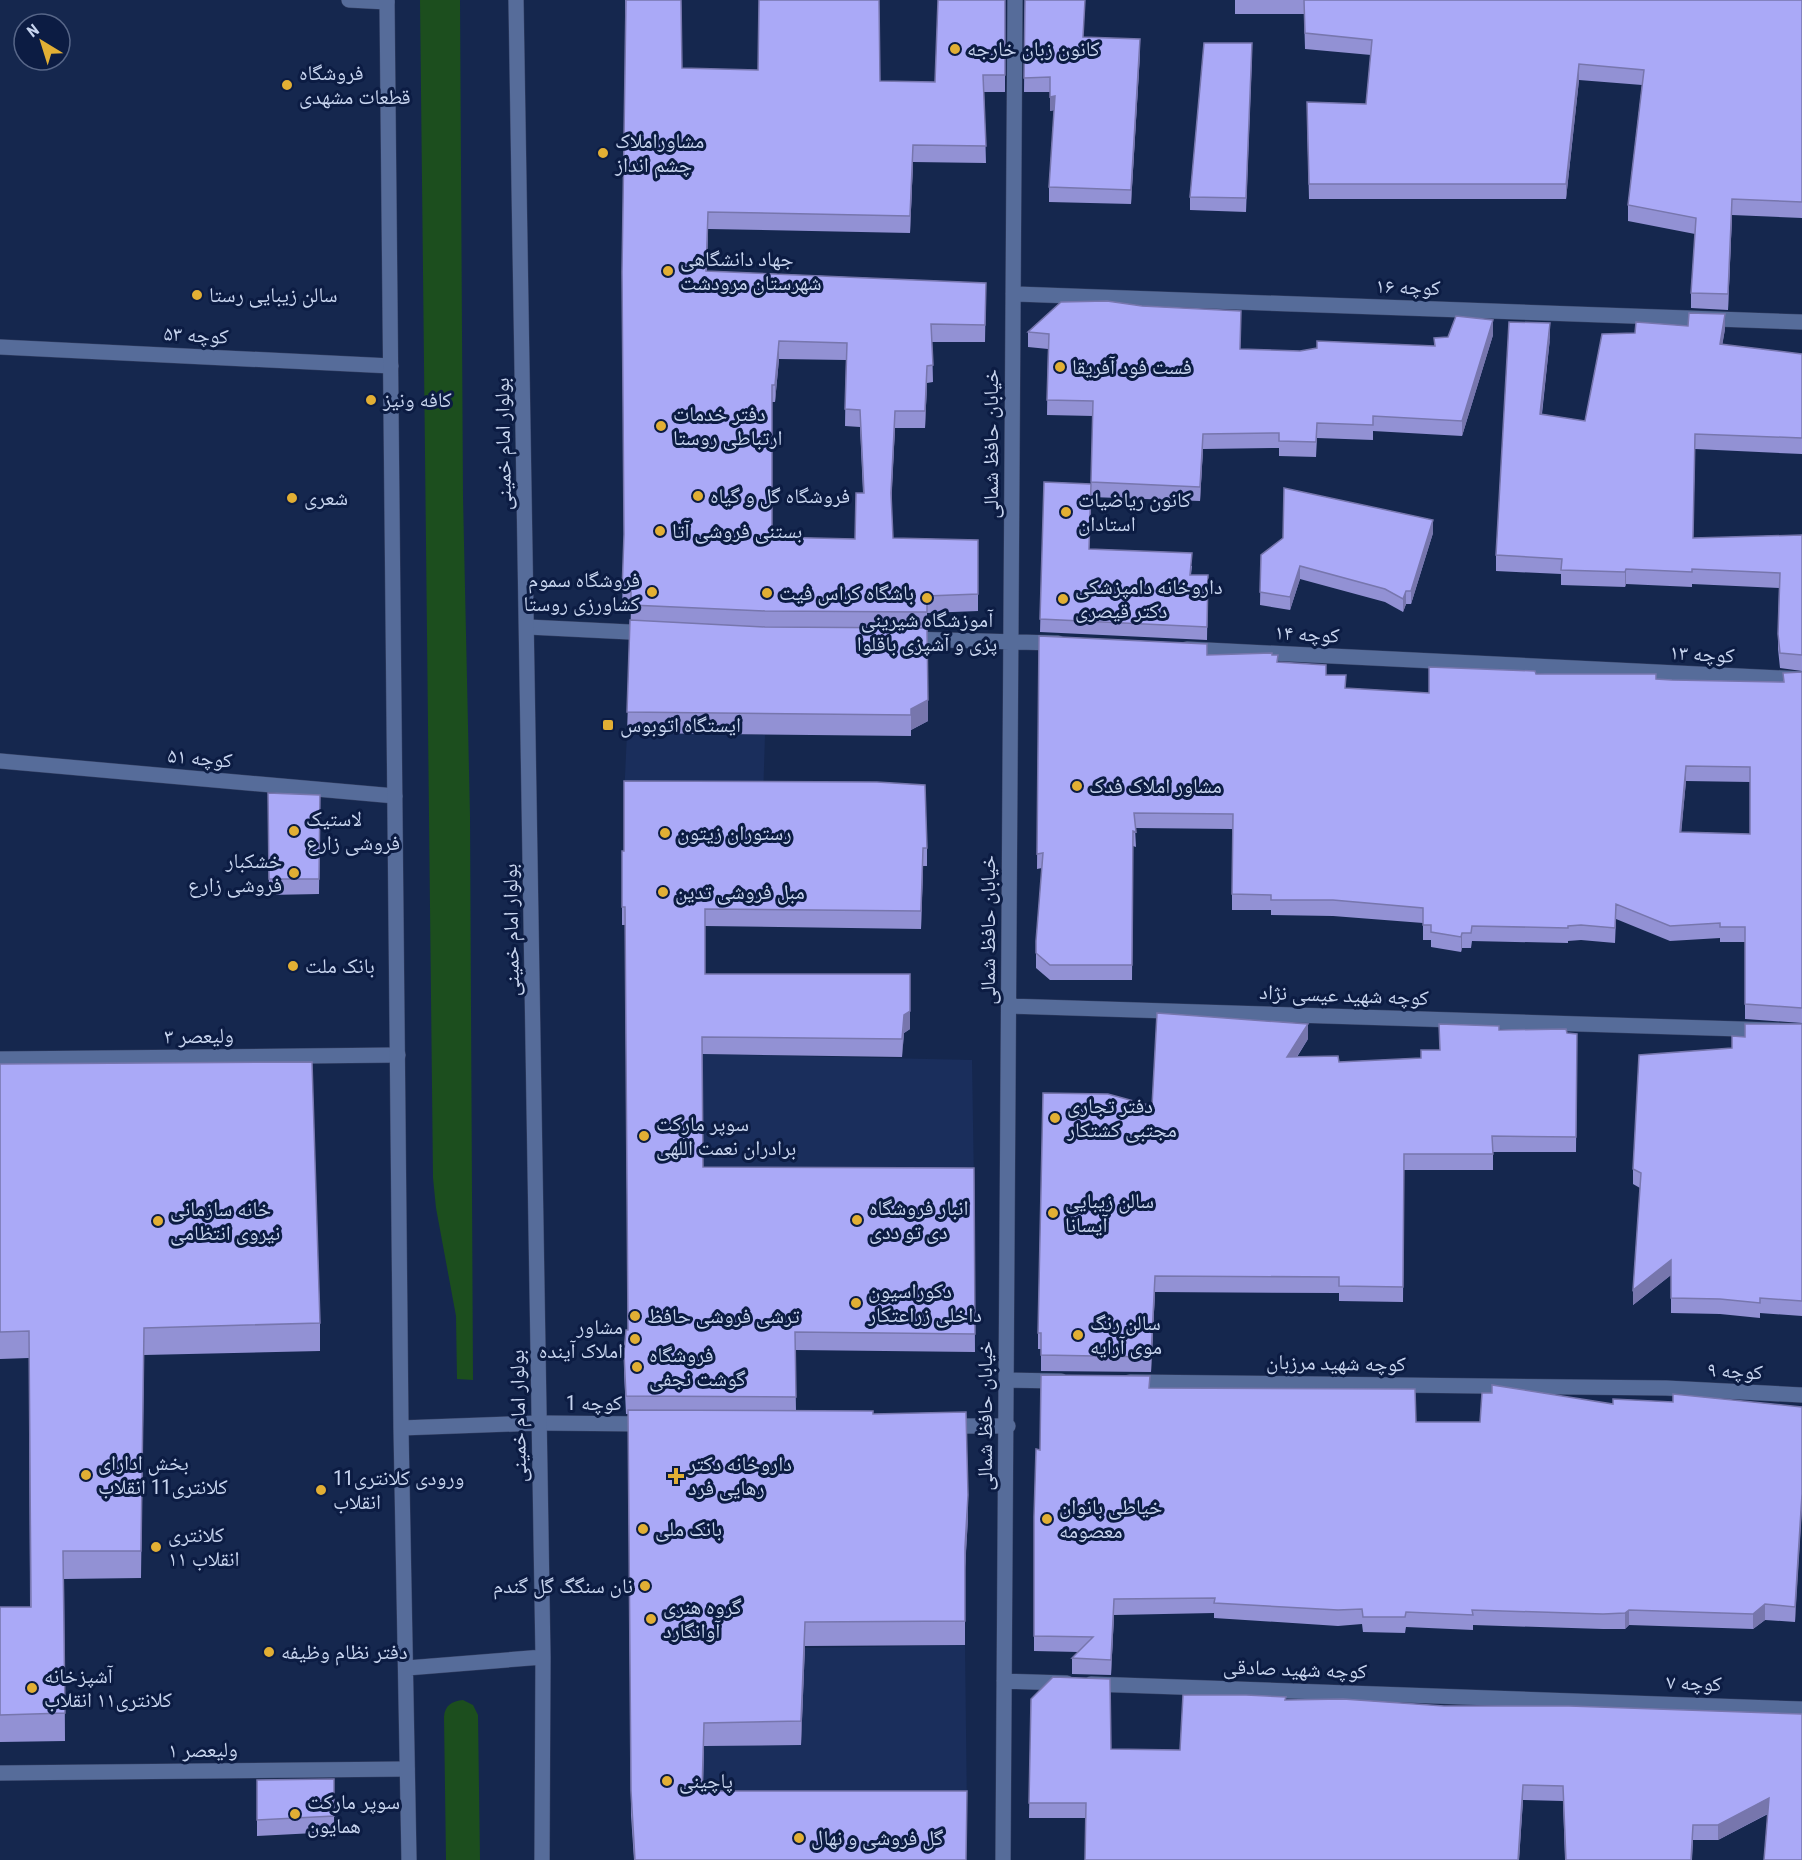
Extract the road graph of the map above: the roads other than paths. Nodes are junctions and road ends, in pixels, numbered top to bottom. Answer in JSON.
{"nodes":[{"id":1,"x":349,"y":0,"type":"edge"},
{"id":2,"x":516,"y":0,"type":"edge"},
{"id":3,"x":1015,"y":0,"type":"edge"},
{"id":4,"x":387,"y":1,"type":"edge"},
{"id":5,"x":1013,"y":294,"type":"junction"},
{"id":6,"x":1802,"y":322,"type":"edge"},
{"id":7,"x":0,"y":347,"type":"edge"},
{"id":8,"x":391,"y":366,"type":"junction"},
{"id":9,"x":528,"y":627,"type":"junction"},
{"id":10,"x":670,"y":634,"type":"edge"},
{"id":11,"x":894,"y":639,"type":"edge"},
{"id":12,"x":1011,"y":640,"type":"junction"},
{"id":13,"x":1070,"y":643,"type":"edge"},
{"id":14,"x":1176,"y":649,"type":"edge"},
{"id":15,"x":1600,"y":671,"type":"joint"},
{"id":16,"x":1802,"y":679,"type":"edge"},
{"id":17,"x":0,"y":761,"type":"edge"},
{"id":18,"x":395,"y":796,"type":"junction"},
{"id":19,"x":1009,"y":1006,"type":"junction"},
{"id":20,"x":1802,"y":1031,"type":"edge"},
{"id":21,"x":398,"y":1055,"type":"junction"},
{"id":22,"x":0,"y":1059,"type":"edge"},
{"id":23,"x":1006,"y":1380,"type":"junction"},
{"id":24,"x":1078,"y":1381,"type":"edge"},
{"id":25,"x":1114,"y":1382,"type":"edge"},
{"id":26,"x":1666,"y":1388,"type":"joint"},
{"id":27,"x":1802,"y":1395,"type":"edge"},
{"id":28,"x":539,"y":1423,"type":"junction"},
{"id":29,"x":657,"y":1424,"type":"edge"},
{"id":30,"x":926,"y":1426,"type":"edge"},
{"id":31,"x":1008,"y":1426,"type":"junction"},
{"id":32,"x":401,"y":1428,"type":"junction"},
{"id":33,"x":543,"y":1657,"type":"junction"},
{"id":34,"x":407,"y":1668,"type":"junction"},
{"id":35,"x":1004,"y":1681,"type":"junction"},
{"id":36,"x":1584,"y":1700,"type":"joint"},
{"id":37,"x":1802,"y":1709,"type":"edge"},
{"id":38,"x":407,"y":1769,"type":"junction"},
{"id":39,"x":0,"y":1773,"type":"edge"},
{"id":40,"x":409,"y":1860,"type":"edge"},
{"id":41,"x":542,"y":1860,"type":"edge"},
{"id":42,"x":1003,"y":1860,"type":"edge"}],
"edges":[{"from":1,"to":4,"type":"street"},
{"from":2,"to":9,"type":"street","name":"بولوار امام خمینی"},
{"from":3,"to":5,"type":"street","name":"خیابان حافظ شمالی"},
{"from":4,"to":8,"type":"street"},
{"from":5,"to":6,"type":"street","name":"کوچه ۱۶"},
{"from":5,"to":12,"type":"street","name":"خیابان حافظ شمالی"},
{"from":7,"to":8,"type":"street","name":"کوچه ۵۳"},
{"from":8,"to":18,"type":"street"},
{"from":9,"to":10,"type":"street"},
{"from":9,"to":28,"type":"street","name":"بولوار امام خمینی"},
{"from":11,"to":12,"type":"street"},
{"from":12,"to":13,"type":"street"},
{"from":12,"to":19,"type":"street","name":"خیابان حافظ شمالی"},
{"from":14,"to":15,"type":"street","name":"کوچه ۱۴"},
{"from":15,"to":16,"type":"street","name":"کوچه ۱۳"},
{"from":17,"to":18,"type":"street","name":"کوچه ۵۱"},
{"from":18,"to":21,"type":"street"},
{"from":19,"to":20,"type":"street","name":"کوچه شهید عیسی نژاد"},
{"from":19,"to":23,"type":"street","name":"خیابان حافظ شمالی"},
{"from":21,"to":22,"type":"street","name":"ولیعصر ۳"},
{"from":21,"to":32,"type":"street"},
{"from":23,"to":24,"type":"street"},
{"from":23,"to":31,"type":"street","name":"خیابان حافظ شمالی"},
{"from":25,"to":26,"type":"street","name":"کوچه شهید مرزبان"},
{"from":26,"to":27,"type":"street","name":"کوچه ۹"},
{"from":28,"to":29,"type":"street","name":"کوچه 1"},
{"from":28,"to":32,"type":"street","name":"کوچه 1"},
{"from":28,"to":33,"type":"street","name":"بولوار امام خمینی"},
{"from":30,"to":31,"type":"street"},
{"from":31,"to":35,"type":"street","name":"خیابان حافظ شمالی"},
{"from":32,"to":34,"type":"street"},
{"from":33,"to":34,"type":"street"},
{"from":33,"to":41,"type":"street","name":"بولوار امام خمینی"},
{"from":34,"to":38,"type":"street"},
{"from":35,"to":36,"type":"street","name":"کوچه شهید صادقی"},
{"from":35,"to":42,"type":"street","name":"خیابان حافظ شمالی"},
{"from":36,"to":37,"type":"street","name":"کوچه ۷"},
{"from":38,"to":39,"type":"street","name":"ولیعصر ۱"},
{"from":38,"to":40,"type":"street"}]}
